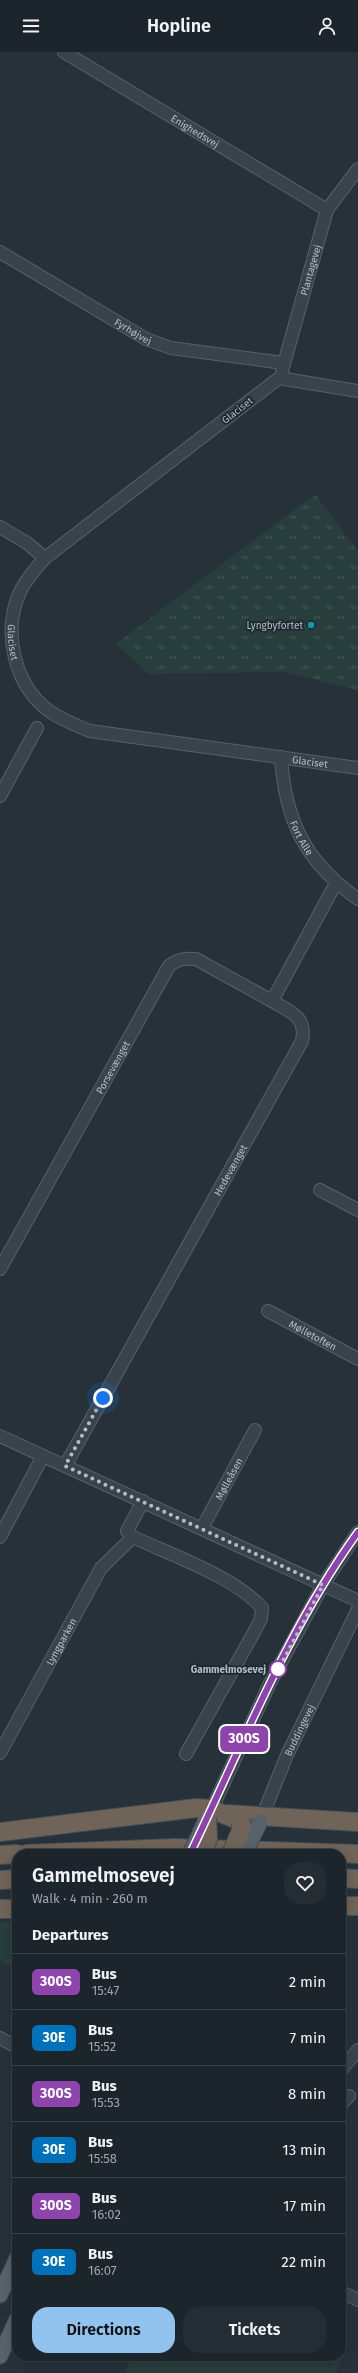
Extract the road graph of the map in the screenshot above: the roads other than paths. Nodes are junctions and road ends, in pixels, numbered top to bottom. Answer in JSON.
{"nodes":[{"id":1,"x":64,"y":52,"type":"edge"},
{"id":2,"x":358,"y":169,"type":"edge"},
{"id":3,"x":327,"y":210,"type":"junction"},
{"id":4,"x":0,"y":252,"type":"edge"},
{"id":5,"x":284,"y":364,"type":"junction"},
{"id":6,"x":279,"y":378,"type":"junction"},
{"id":7,"x":358,"y":391,"type":"edge"},
{"id":8,"x":0,"y":527,"type":"edge"},
{"id":9,"x":45,"y":558,"type":"junction"},
{"id":10,"x":37,"y":728,"type":"dead end"},
{"id":11,"x":281,"y":757,"type":"junction"},
{"id":12,"x":358,"y":768,"type":"edge"},
{"id":13,"x":1,"y":794,"type":"edge"},
{"id":14,"x":336,"y":883,"type":"junction"},
{"id":15,"x":358,"y":899,"type":"edge"},
{"id":16,"x":272,"y":1001,"type":"junction"},
{"id":17,"x":320,"y":1190,"type":"dead end"},
{"id":18,"x":358,"y":1210,"type":"edge"},
{"id":19,"x":0,"y":1269,"type":"edge"},
{"id":20,"x":268,"y":1311,"type":"dead end"},
{"id":21,"x":358,"y":1359,"type":"edge"},
{"id":22,"x":255,"y":1430,"type":"dead end"},
{"id":23,"x":0,"y":1436,"type":"edge"},
{"id":24,"x":44,"y":1456,"type":"junction"},
{"id":25,"x":65,"y":1466,"type":"junction"},
{"id":26,"x":143,"y":1501,"type":"junction"},
{"id":27,"x":202,"y":1528,"type":"junction"},
{"id":28,"x":358,"y":1532,"type":"edge"},
{"id":29,"x":133,"y":1537,"type":"junction"},
{"id":30,"x":0,"y":1538,"type":"edge"},
{"id":31,"x":323,"y":1585,"type":"junction"},
{"id":32,"x":358,"y":1601,"type":"edge"},
{"id":33,"x":358,"y":1609,"type":"edge"},
{"id":34,"x":0,"y":1753,"type":"edge"},
{"id":35,"x":186,"y":1754,"type":"dead end"},
{"id":36,"x":221,"y":1816,"type":"junction"},
{"id":37,"x":262,"y":1819,"type":"junction"},
{"id":38,"x":358,"y":1822,"type":"edge"},
{"id":39,"x":0,"y":1832,"type":"edge"},
{"id":40,"x":149,"y":1849,"type":"edge"},
{"id":41,"x":194,"y":1849,"type":"edge"},
{"id":42,"x":204,"y":1849,"type":"edge"},
{"id":43,"x":205,"y":1849,"type":"edge"},
{"id":44,"x":233,"y":1849,"type":"edge"},
{"id":45,"x":247,"y":1849,"type":"edge"},
{"id":46,"x":12,"y":1854,"type":"edge"},
{"id":47,"x":346,"y":1854,"type":"edge"},
{"id":48,"x":358,"y":1854,"type":"edge"},
{"id":49,"x":0,"y":1855,"type":"edge"},
{"id":50,"x":346,"y":1878,"type":"edge"},
{"id":51,"x":12,"y":1879,"type":"edge"},
{"id":52,"x":358,"y":1879,"type":"edge"},
{"id":53,"x":0,"y":1880,"type":"edge"},
{"id":54,"x":346,"y":1906,"type":"edge"},
{"id":55,"x":358,"y":1906,"type":"edge"},
{"id":56,"x":0,"y":1909,"type":"edge"},
{"id":57,"x":12,"y":1909,"type":"edge"},
{"id":58,"x":0,"y":2038,"type":"edge"},
{"id":59,"x":12,"y":2044,"type":"edge"},
{"id":60,"x":358,"y":2050,"type":"edge"},
{"id":61,"x":346,"y":2064,"type":"edge"},
{"id":62,"x":12,"y":2269,"type":"edge"},
{"id":63,"x":346,"y":2294,"type":"edge"},
{"id":64,"x":0,"y":2295,"type":"edge"},
{"id":65,"x":358,"y":2300,"type":"edge"},
{"id":66,"x":12,"y":2330,"type":"edge"},
{"id":67,"x":0,"y":2356,"type":"edge"}],
"edges":[{"from":1,"to":3,"type":"street","name":"Enighedsvej"},
{"from":2,"to":3,"type":"street","name":"Plantagevej"},
{"from":3,"to":5,"type":"street","name":"Plantagevej"},
{"from":4,"to":5,"type":"street","name":"Fyrhøjvej"},
{"from":5,"to":6,"type":"street","name":"Plantagevej"},
{"from":6,"to":7,"type":"street"},
{"from":6,"to":9,"type":"street","name":"Glaciset"},
{"from":8,"to":9,"type":"street"},
{"from":9,"to":11,"type":"street","name":"Glaciset"},
{"from":10,"to":13,"type":"street"},
{"from":11,"to":12,"type":"street","name":"Glaciset"},
{"from":11,"to":14,"type":"street","name":"Fort Alle"},
{"from":14,"to":15,"type":"street","name":"Fort Alle"},
{"from":14,"to":16,"type":"street"},
{"from":16,"to":19,"type":"street","name":"Porsevænget"},
{"from":16,"to":25,"type":"street","name":"Hedevænget"},
{"from":17,"to":18,"type":"street"},
{"from":20,"to":21,"type":"street","name":"Mølletoften"},
{"from":22,"to":27,"type":"street","name":"Mølleåsen"},
{"from":23,"to":24,"type":"street"},
{"from":24,"to":25,"type":"street"},
{"from":24,"to":30,"type":"street"},
{"from":25,"to":26,"type":"street"},
{"from":26,"to":27,"type":"street"},
{"from":26,"to":29,"type":"street"},
{"from":27,"to":31,"type":"street"},
{"from":28,"to":31,"type":"street"},
{"from":29,"to":34,"type":"street","name":"Lyngparken"},
{"from":29,"to":35,"type":"street"},
{"from":31,"to":32,"type":"street"},
{"from":31,"to":36,"type":"street"},
{"from":33,"to":37,"type":"street","name":"Buddingevej"},
{"from":36,"to":37,"type":"highway"},
{"from":36,"to":39,"type":"highway"},
{"from":36,"to":41,"type":"main road","bridge":true},
{"from":36,"to":42,"type":"highway","bridge":true},
{"from":36,"to":44,"type":"highway","bridge":true},
{"from":37,"to":38,"type":"highway"},
{"from":37,"to":45,"type":"main road","name":"Buddingevej","bridge":true},
{"from":40,"to":43,"type":"highway"},
{"from":46,"to":49,"type":"highway"},
{"from":47,"to":48,"type":"highway"},
{"from":50,"to":52,"type":"highway"},
{"from":51,"to":53,"type":"highway"},
{"from":54,"to":55,"type":"highway"},
{"from":56,"to":57,"type":"highway"},
{"from":58,"to":59,"type":"street"},
{"from":60,"to":61,"type":"street"},
{"from":62,"to":64,"type":"main road"},
{"from":63,"to":65,"type":"street"},
{"from":66,"to":67,"type":"main road"}]}
